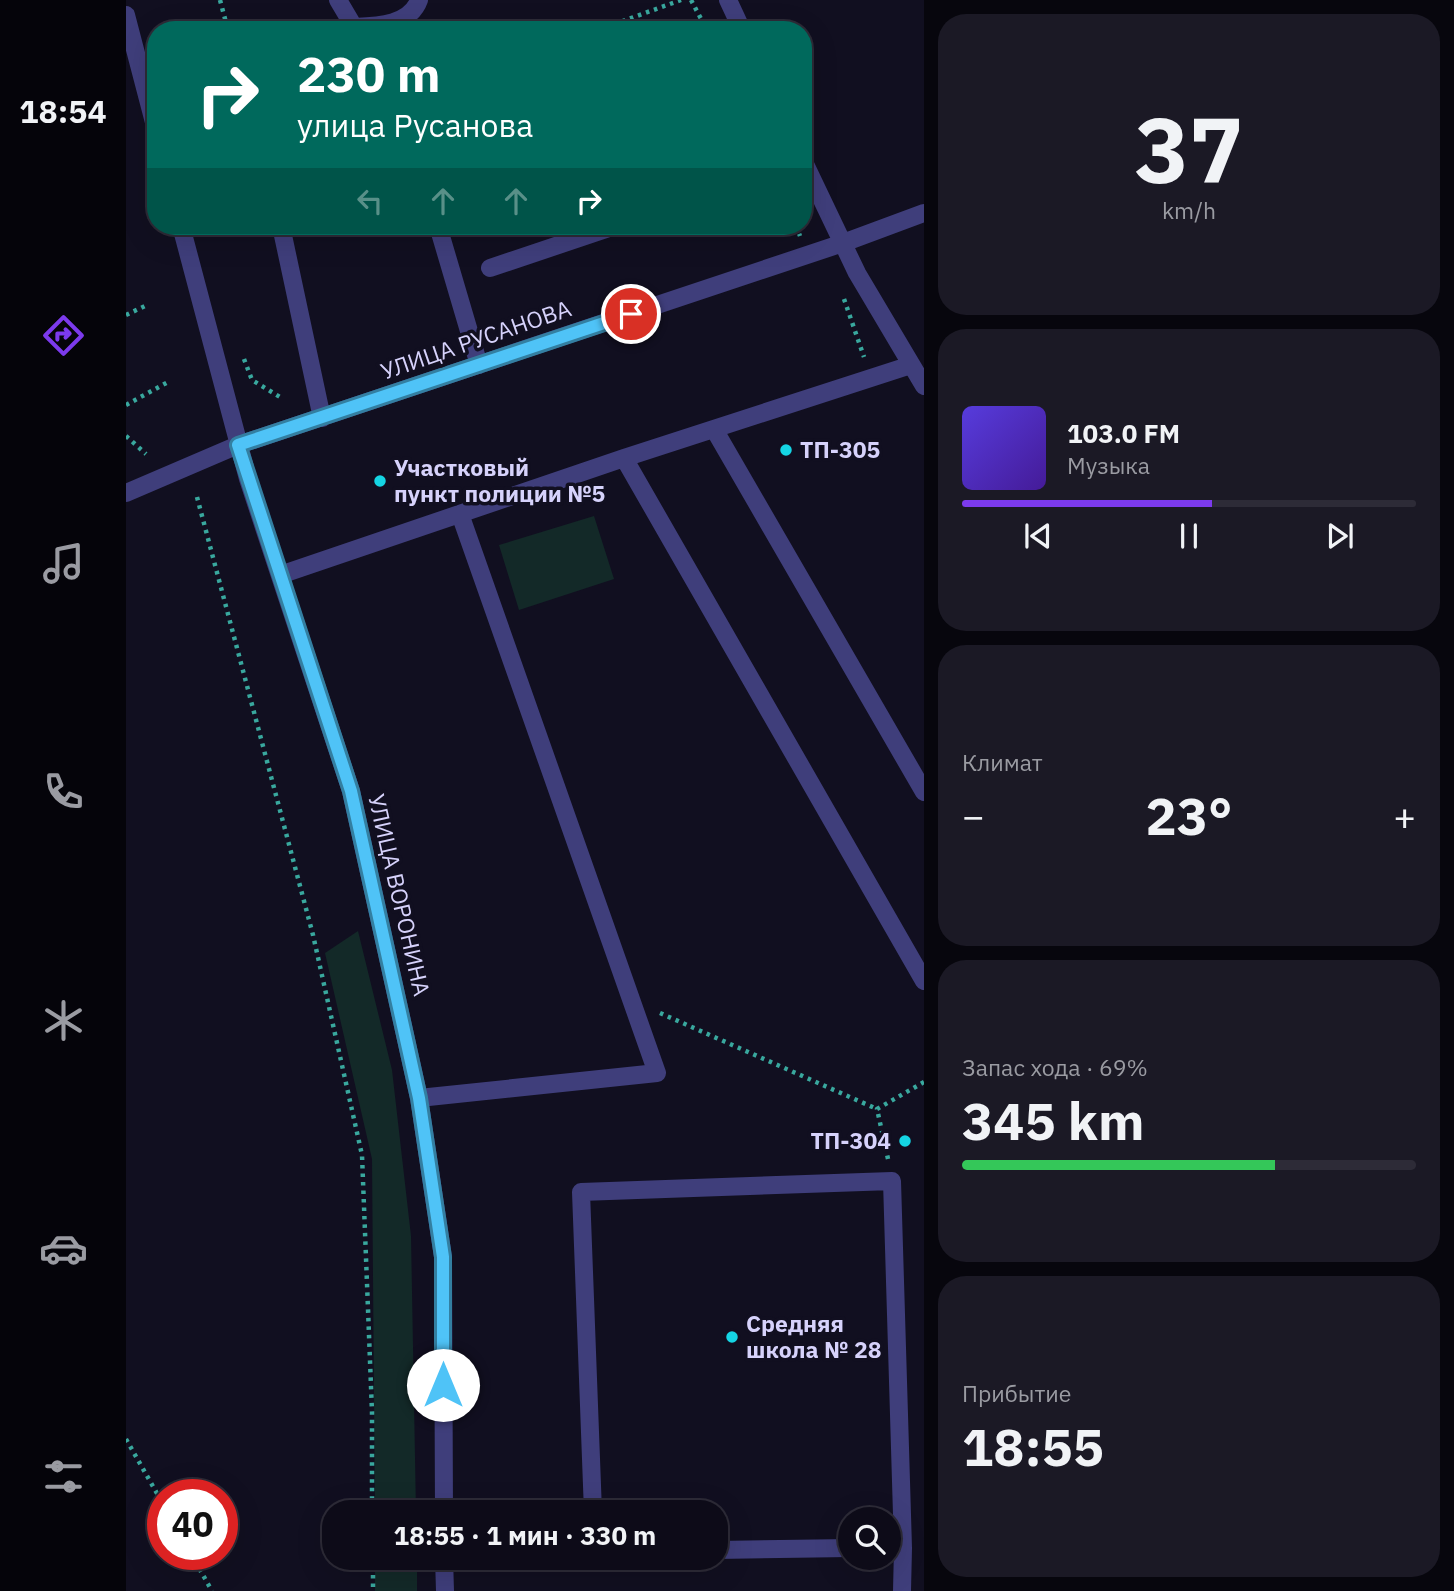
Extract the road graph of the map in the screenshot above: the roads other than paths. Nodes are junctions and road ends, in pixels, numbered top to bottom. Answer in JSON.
{"nodes":[{"id":1,"x":338,"y":0,"type":"edge"},
{"id":2,"x":419,"y":0,"type":"edge"},
{"id":3,"x":728,"y":0,"type":"edge"},
{"id":4,"x":126,"y":15,"type":"edge"},
{"id":5,"x":350,"y":21,"type":"edge"},
{"id":6,"x":398,"y":21,"type":"edge"},
{"id":7,"x":738,"y":21,"type":"edge"},
{"id":8,"x":147,"y":65,"type":"edge"},
{"id":9,"x":812,"y":179,"type":"edge"},
{"id":10,"x":924,"y":213,"type":"edge"},
{"id":11,"x":183,"y":235,"type":"edge"},
{"id":12,"x":283,"y":235,"type":"edge"},
{"id":13,"x":441,"y":235,"type":"edge"},
{"id":14,"x":588,"y":235,"type":"edge"},
{"id":15,"x":843,"y":243,"type":"junction"},
{"id":16,"x":490,"y":268,"type":"dead end"},
{"id":17,"x":479,"y":365,"type":"junction"},
{"id":18,"x":911,"y":365,"type":"junction"},
{"id":19,"x":924,"y":386,"type":"edge"},
{"id":20,"x":322,"y":418,"type":"junction"},
{"id":21,"x":715,"y":429,"type":"junction"},
{"id":22,"x":238,"y":445,"type":"junction"},
{"id":23,"x":624,"y":458,"type":"junction"},
{"id":24,"x":126,"y":493,"type":"edge"},
{"id":25,"x":460,"y":514,"type":"junction"},
{"id":26,"x":280,"y":575,"type":"junction"},
{"id":27,"x":924,"y":792,"type":"edge"},
{"id":28,"x":924,"y":981,"type":"edge"},
{"id":29,"x":419,"y":1098,"type":"junction"},
{"id":30,"x":444,"y":1500,"type":"edge"},
{"id":31,"x":593,"y":1500,"type":"edge"},
{"id":32,"x":896,"y":1507,"type":"edge"},
{"id":33,"x":838,"y":1548,"type":"edge"},
{"id":34,"x":728,"y":1550,"type":"edge"},
{"id":35,"x":444,"y":1570,"type":"edge"},
{"id":36,"x":899,"y":1570,"type":"edge"},
{"id":37,"x":444,"y":1591,"type":"edge"},
{"id":38,"x":902,"y":1591,"type":"edge"}],
"edges":[{"from":1,"to":5,"type":"street"},
{"from":2,"to":6,"type":"street"},
{"from":3,"to":7,"type":"street"},
{"from":4,"to":8,"type":"street"},
{"from":9,"to":15,"type":"street"},
{"from":10,"to":15,"type":"street","name":"УЛИЦА РУСАНОВА"},
{"from":11,"to":22,"type":"street","name":"УЛИЦА ВОРОНИНА"},
{"from":12,"to":20,"type":"street"},
{"from":13,"to":17,"type":"street"},
{"from":14,"to":16,"type":"street"},
{"from":15,"to":17,"type":"street","name":"УЛИЦА РУСАНОВА"},
{"from":15,"to":18,"type":"street"},
{"from":17,"to":20,"type":"street","name":"УЛИЦА РУСАНОВА"},
{"from":18,"to":19,"type":"street"},
{"from":18,"to":21,"type":"street"},
{"from":20,"to":22,"type":"street","name":"УЛИЦА РУСАНОВА"},
{"from":21,"to":23,"type":"street"},
{"from":21,"to":27,"type":"street"},
{"from":22,"to":24,"type":"street","name":"УЛИЦА РУСАНОВА"},
{"from":22,"to":26,"type":"street","name":"УЛИЦА ВОРОНИНА"},
{"from":23,"to":25,"type":"street"},
{"from":23,"to":28,"type":"street"},
{"from":25,"to":26,"type":"street"},
{"from":25,"to":29,"type":"street"},
{"from":26,"to":29,"type":"street","name":"УЛИЦА ВОРОНИНА"},
{"from":29,"to":30,"type":"street","name":"УЛИЦА ВОРОНИНА"},
{"from":31,"to":32,"type":"street"},
{"from":33,"to":34,"type":"street"},
{"from":35,"to":37,"type":"street"},
{"from":36,"to":38,"type":"street"}]}
